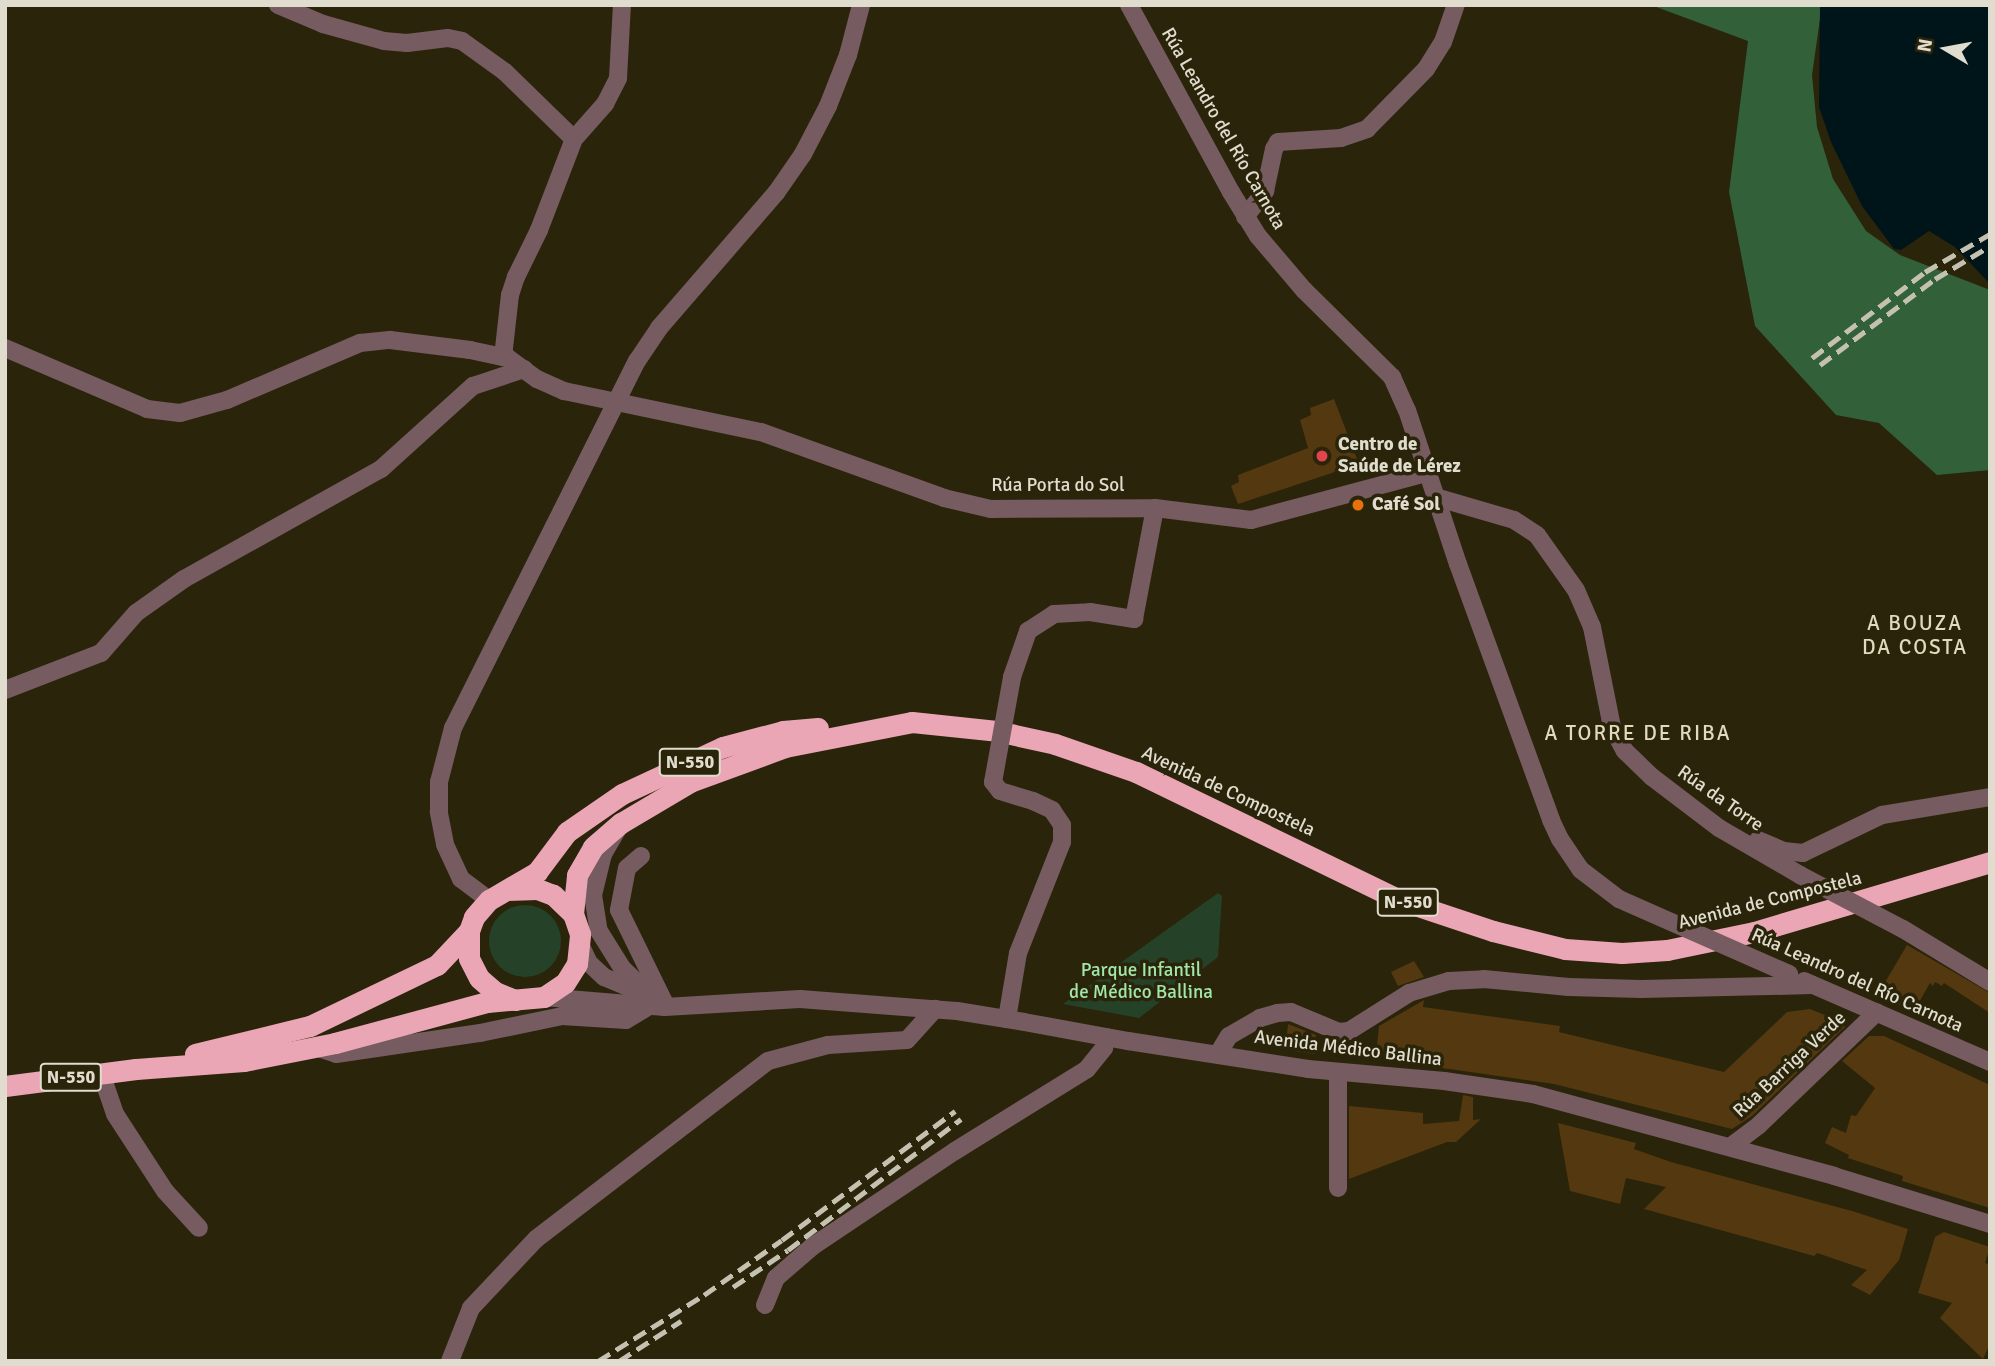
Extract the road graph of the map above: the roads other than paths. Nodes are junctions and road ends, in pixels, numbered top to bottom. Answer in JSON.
{"nodes":[{"id":1,"x":278,"y":5,"type":"edge"},
{"id":2,"x":622,"y":5,"type":"edge"},
{"id":3,"x":861,"y":5,"type":"edge"},
{"id":4,"x":1129,"y":5,"type":"edge"},
{"id":5,"x":1456,"y":5,"type":"edge"},
{"id":6,"x":574,"y":139,"type":"junction"},
{"id":7,"x":1245,"y":217,"type":"junction"},
{"id":8,"x":5,"y":348,"type":"edge"},
{"id":9,"x":503,"y":356,"type":"junction"},
{"id":10,"x":524,"y":369,"type":"junction"},
{"id":11,"x":615,"y":401,"type":"junction"},
{"id":12,"x":1426,"y":473,"type":"junction"},
{"id":13,"x":1435,"y":497,"type":"junction"},
{"id":14,"x":1155,"y":508,"type":"junction"},
{"id":15,"x":5,"y":690,"type":"edge"},
{"id":16,"x":912,"y":722,"type":"junction"},
{"id":17,"x":1990,"y":797,"type":"edge"},
{"id":18,"x":621,"y":823,"type":"junction"},
{"id":19,"x":1731,"y":835,"type":"junction"},
{"id":20,"x":640,"y":856,"type":"dead end"},
{"id":21,"x":1990,"y":862,"type":"edge"},
{"id":22,"x":1990,"y":873,"type":"edge"},
{"id":23,"x":1924,"y":883,"type":"junction"},
{"id":24,"x":498,"y":895,"type":"junction"},
{"id":25,"x":573,"y":914,"type":"junction"},
{"id":26,"x":469,"y":931,"type":"junction"},
{"id":27,"x":581,"y":946,"type":"junction"},
{"id":28,"x":1990,"y":982,"type":"edge"},
{"id":29,"x":1812,"y":985,"type":"junction"},
{"id":30,"x":544,"y":997,"type":"junction"},
{"id":31,"x":517,"y":1000,"type":"junction"},
{"id":32,"x":655,"y":1002,"type":"junction"},
{"id":33,"x":935,"y":1009,"type":"junction"},
{"id":34,"x":1877,"y":1012,"type":"junction"},
{"id":35,"x":1016,"y":1020,"type":"junction"},
{"id":36,"x":1107,"y":1037,"type":"junction"},
{"id":37,"x":315,"y":1047,"type":"junction"},
{"id":38,"x":1218,"y":1054,"type":"junction"},
{"id":39,"x":1990,"y":1062,"type":"edge"},
{"id":40,"x":136,"y":1069,"type":"junction"},
{"id":41,"x":1338,"y":1072,"type":"junction"},
{"id":42,"x":101,"y":1073,"type":"junction"},
{"id":43,"x":5,"y":1086,"type":"edge"},
{"id":44,"x":1730,"y":1147,"type":"junction"},
{"id":45,"x":1338,"y":1188,"type":"dead end"},
{"id":46,"x":1990,"y":1224,"type":"edge"},
{"id":47,"x":199,"y":1228,"type":"dead end"},
{"id":48,"x":765,"y":1305,"type":"dead end"},
{"id":49,"x":450,"y":1361,"type":"edge"}],
"edges":[{"from":1,"to":6,"type":"street"},
{"from":2,"to":6,"type":"street"},
{"from":3,"to":11,"type":"street"},
{"from":4,"to":7,"type":"street","name":"Rúa Leandro del Río Carnota"},
{"from":5,"to":7,"type":"street"},
{"from":6,"to":9,"type":"street"},
{"from":7,"to":12,"type":"street","name":"Rúa Leandro del Río Carnota"},
{"from":8,"to":9,"type":"street"},
{"from":9,"to":10,"type":"street","name":"Rúa Porta do Sol"},
{"from":10,"to":11,"type":"street","name":"Rúa Porta do Sol"},
{"from":10,"to":15,"type":"street"},
{"from":11,"to":14,"type":"street","name":"Rúa Porta do Sol"},
{"from":11,"to":24,"type":"street"},
{"from":12,"to":13,"type":"street","name":"Rúa Leandro del Río Carnota"},
{"from":12,"to":14,"type":"street","name":"Rúa Porta do Sol"},
{"from":13,"to":19,"type":"street","name":"Rúa da Torre"},
{"from":13,"to":29,"type":"street","name":"Rúa Leandro del Río Carnota","bridge":true},
{"from":14,"to":35,"type":"street","bridge":true},
{"from":16,"to":18,"type":"highway","name":"Avenida de Compostela","number":"N-550"},
{"from":16,"to":23,"type":"highway","name":"Avenida de Compostela","number":"N-550"},
{"from":16,"to":24,"type":"highway","number":"N-550"},
{"from":17,"to":19,"type":"street"},
{"from":18,"to":25,"type":"highway","name":"Avenida de Compostela","number":"N-550"},
{"from":18,"to":32,"type":"street"},
{"from":19,"to":28,"type":"street","name":"Rúa da Torre","bridge":true},
{"from":20,"to":32,"type":"street"},
{"from":21,"to":23,"type":"highway","name":"Avenida de Compostela","number":"N-550"},
{"from":22,"to":23,"type":"highway","name":"Avenida de Compostela","number":"N-550"},
{"from":24,"to":25,"type":"highway"},
{"from":24,"to":26,"type":"highway","number":"N-550"},
{"from":25,"to":27,"type":"highway","number":"N-550"},
{"from":26,"to":31,"type":"highway"},
{"from":26,"to":40,"type":"highway","number":"N-550"},
{"from":27,"to":30,"type":"highway"},
{"from":27,"to":32,"type":"street","name":"Avenida Médico Ballina"},
{"from":29,"to":34,"type":"street","name":"Rúa Leandro del Río Carnota"},
{"from":29,"to":38,"type":"street"},
{"from":30,"to":31,"type":"highway","number":"N-550"},
{"from":30,"to":32,"type":"street","name":"Avenida Médico Ballina"},
{"from":31,"to":37,"type":"highway","number":"N-550"},
{"from":32,"to":33,"type":"street","name":"Avenida Médico Ballina"},
{"from":32,"to":37,"type":"street"},
{"from":33,"to":35,"type":"street","name":"Avenida Médico Ballina"},
{"from":33,"to":49,"type":"street"},
{"from":34,"to":39,"type":"street","name":"Rúa Leandro del Río Carnota"},
{"from":34,"to":44,"type":"street","name":"Rúa Barriga Verde"},
{"from":35,"to":36,"type":"street","name":"Avenida Médico Ballina","bridge":true},
{"from":36,"to":38,"type":"street","name":"Avenida Médico Ballina","bridge":true},
{"from":36,"to":48,"type":"street"},
{"from":37,"to":40,"type":"highway","number":"N-550"},
{"from":38,"to":41,"type":"street","name":"Avenida Médico Ballina"},
{"from":40,"to":42,"type":"highway","number":"N-550"},
{"from":41,"to":44,"type":"street","name":"Avenida Médico Ballina"},
{"from":41,"to":45,"type":"street"},
{"from":42,"to":43,"type":"highway","number":"N-550"},
{"from":42,"to":47,"type":"street"},
{"from":44,"to":46,"type":"street","name":"Avenida Médico Ballina"}]}
